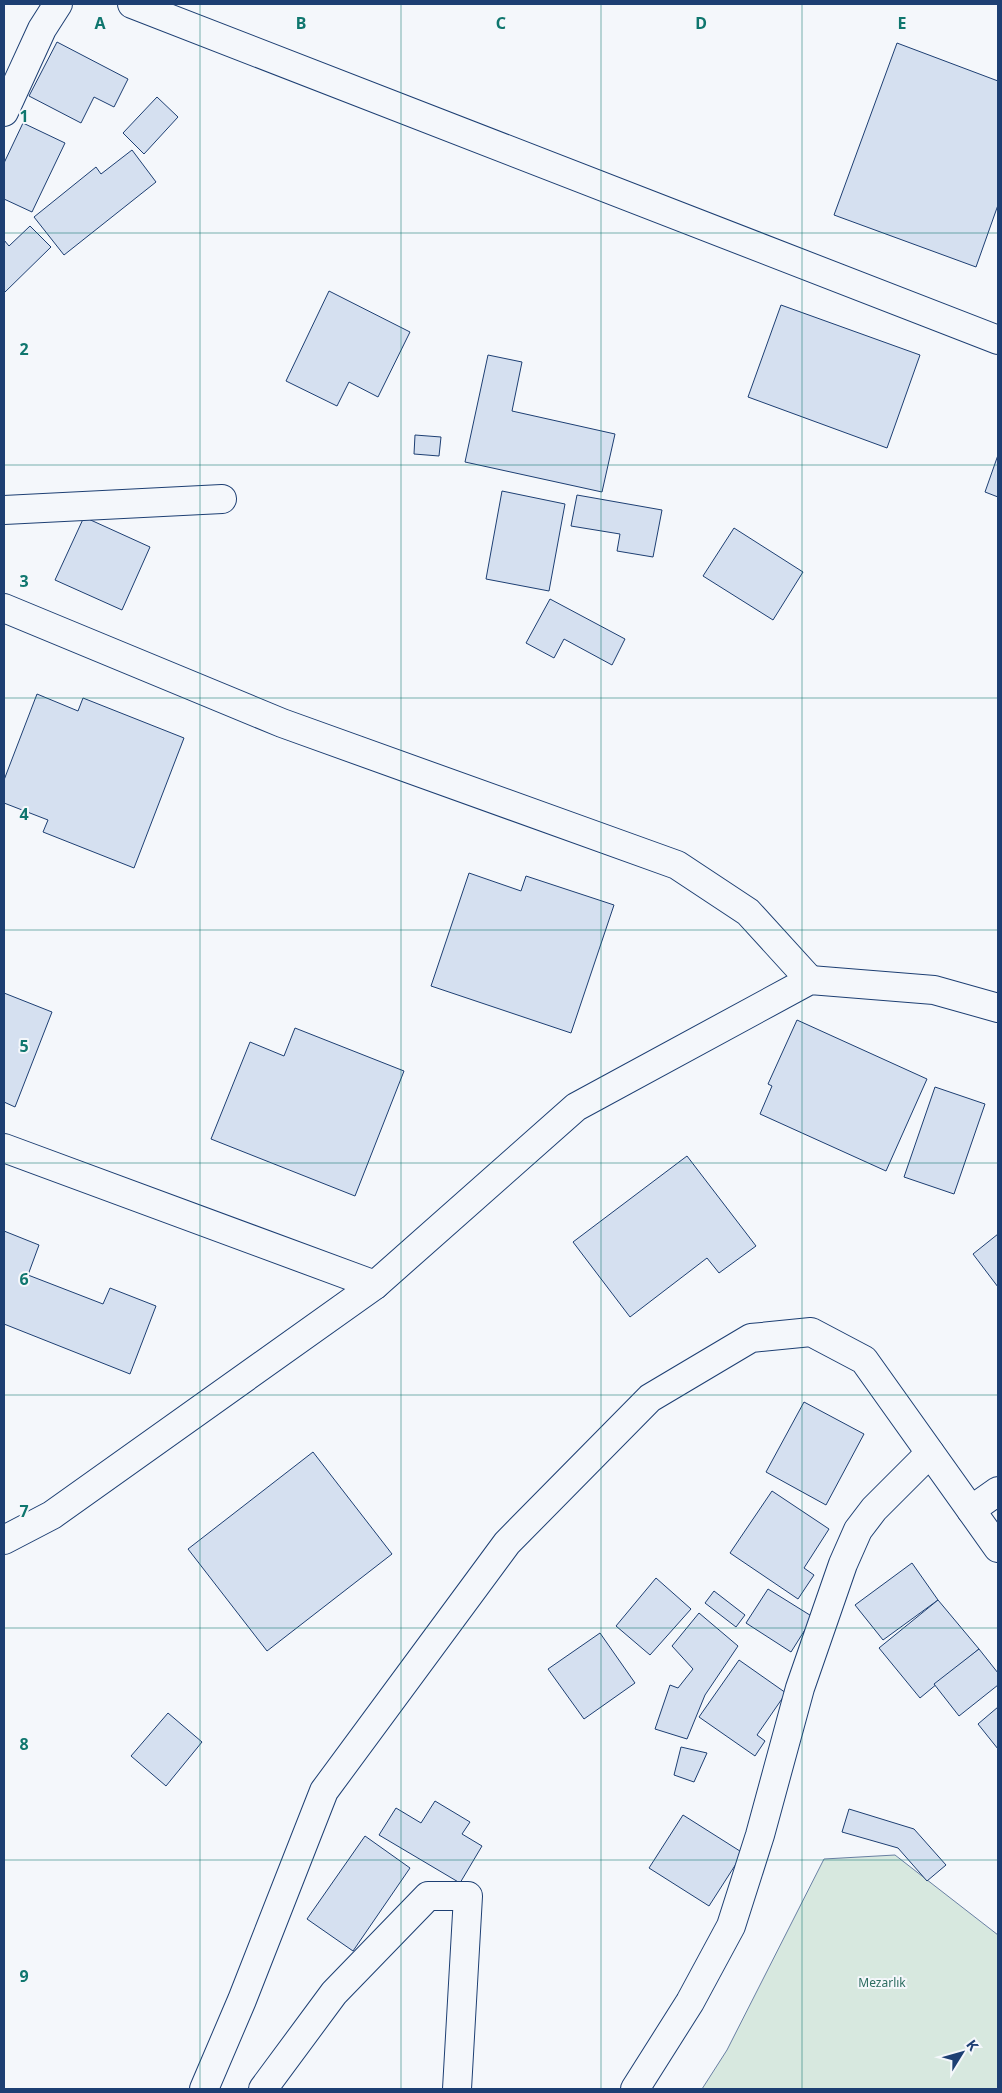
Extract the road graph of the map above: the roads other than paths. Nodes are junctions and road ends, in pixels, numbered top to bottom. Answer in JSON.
{"nodes":[{"id":1,"x":58,"y":4,"type":"edge"},
{"id":2,"x":132,"y":4,"type":"edge"},
{"id":3,"x":4,"y":112,"type":"edge"},
{"id":4,"x":998,"y":340,"type":"edge"},
{"id":5,"x":222,"y":499,"type":"dead end"},
{"id":6,"x":4,"y":510,"type":"edge"},
{"id":7,"x":4,"y":608,"type":"edge"},
{"id":8,"x":810,"y":980,"type":"junction"},
{"id":9,"x":998,"y":1008,"type":"edge"},
{"id":10,"x":4,"y":1148,"type":"edge"},
{"id":11,"x":375,"y":1285,"type":"junction"},
{"id":12,"x":930,"y":1453,"type":"junction"},
{"id":13,"x":998,"y":1491,"type":"edge"},
{"id":14,"x":971,"y":1510,"type":"junction"},
{"id":15,"x":4,"y":1540,"type":"edge"},
{"id":16,"x":998,"y":1548,"type":"edge"},
{"id":17,"x":204,"y":2089,"type":"edge"},
{"id":18,"x":263,"y":2089,"type":"edge"},
{"id":19,"x":457,"y":2089,"type":"edge"},
{"id":20,"x":635,"y":2089,"type":"edge"}],
"edges":[{"from":1,"to":3,"type":"street"},
{"from":2,"to":4,"type":"street"},
{"from":5,"to":6,"type":"street"},
{"from":7,"to":8,"type":"street"},
{"from":8,"to":9,"type":"street"},
{"from":8,"to":11,"type":"street"},
{"from":10,"to":11,"type":"street"},
{"from":11,"to":15,"type":"street"},
{"from":12,"to":14,"type":"street"},
{"from":12,"to":17,"type":"street"},
{"from":12,"to":20,"type":"street"},
{"from":13,"to":14,"type":"street"},
{"from":14,"to":16,"type":"street"},
{"from":18,"to":19,"type":"street"}]}
